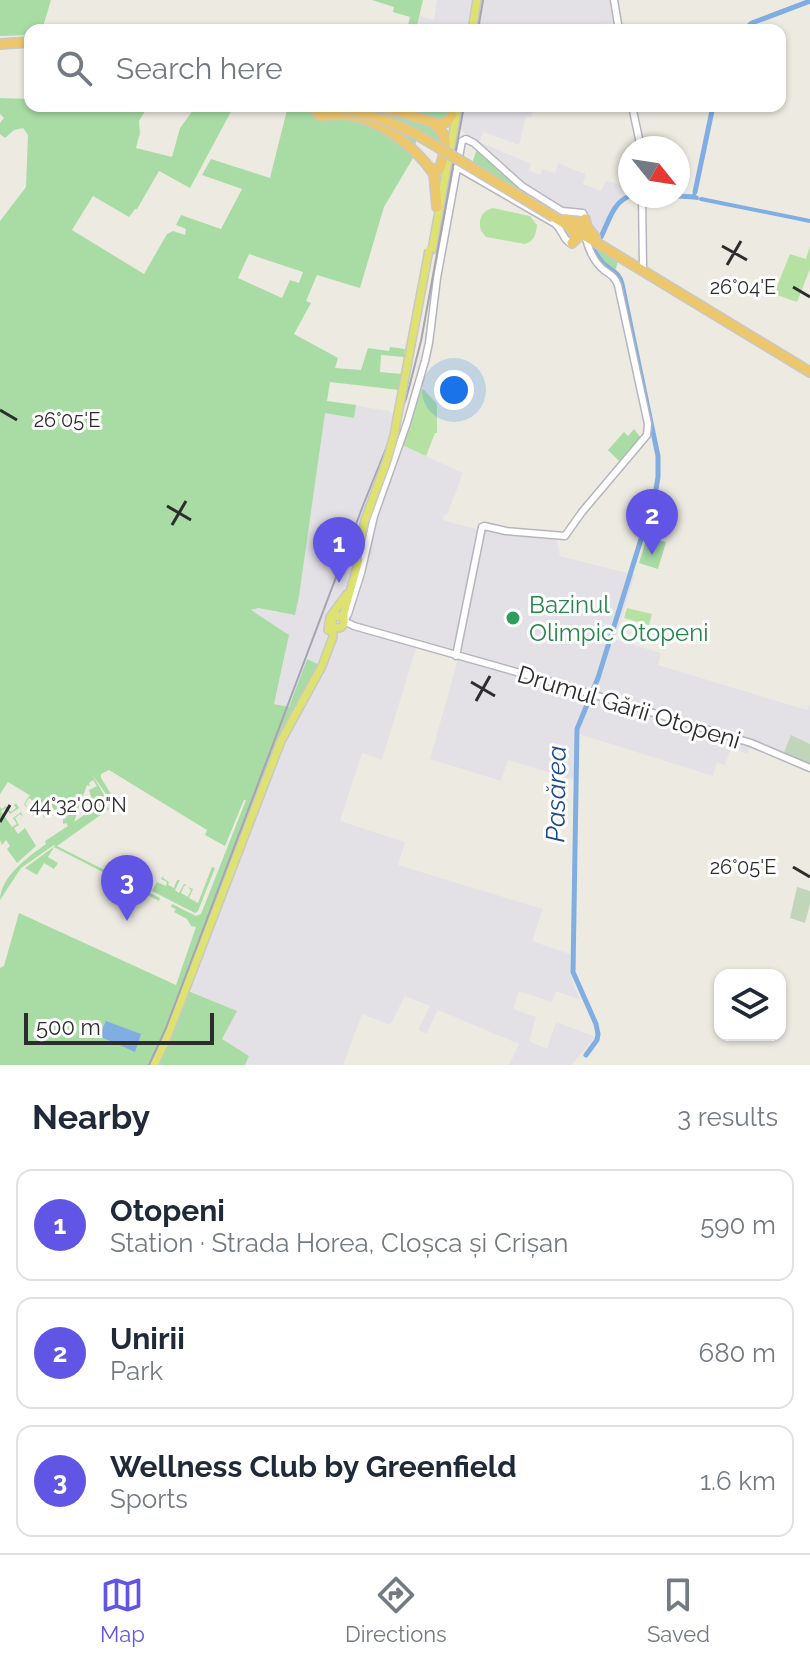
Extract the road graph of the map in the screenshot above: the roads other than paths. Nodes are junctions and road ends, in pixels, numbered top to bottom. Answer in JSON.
{"nodes":[{"id":1,"x":476,"y":0,"type":"edge"},
{"id":2,"x":614,"y":0,"type":"edge"},
{"id":3,"x":471,"y":24,"type":"edge"},
{"id":4,"x":618,"y":24,"type":"edge"},
{"id":5,"x":24,"y":40,"type":"edge"},
{"id":6,"x":0,"y":42,"type":"edge"},
{"id":7,"x":328,"y":112,"type":"edge"},
{"id":8,"x":360,"y":112,"type":"edge"},
{"id":9,"x":400,"y":112,"type":"edge"},
{"id":10,"x":454,"y":112,"type":"edge"},
{"id":11,"x":454,"y":112,"type":"edge"},
{"id":12,"x":633,"y":112,"type":"edge"},
{"id":13,"x":430,"y":122,"type":"junction"},
{"id":14,"x":638,"y":136,"type":"edge"},
{"id":15,"x":442,"y":156,"type":"junction"},
{"id":16,"x":428,"y":164,"type":"junction"},
{"id":17,"x":457,"y":167,"type":"junction"},
{"id":18,"x":444,"y":172,"type":"junction"},
{"id":19,"x":437,"y":207,"type":"junction"},
{"id":20,"x":642,"y":208,"type":"edge"},
{"id":21,"x":585,"y":219,"type":"junction"},
{"id":22,"x":565,"y":221,"type":"junction"},
{"id":23,"x":590,"y":237,"type":"junction"},
{"id":24,"x":572,"y":243,"type":"junction"},
{"id":25,"x":430,"y":250,"type":"junction"},
{"id":26,"x":643,"y":266,"type":"junction"},
{"id":27,"x":810,"y":370,"type":"edge"},
{"id":28,"x":358,"y":560,"type":"junction"},
{"id":29,"x":347,"y":594,"type":"junction"},
{"id":30,"x":340,"y":625,"type":"junction"},
{"id":31,"x":326,"y":656,"type":"junction"},
{"id":32,"x":456,"y":656,"type":"junction"},
{"id":33,"x":810,"y":768,"type":"edge"},
{"id":34,"x":156,"y":1065,"type":"edge"}],
"edges":[{"from":1,"to":3,"type":"main road"},
{"from":2,"to":4,"type":"street"},
{"from":5,"to":6,"type":"highway"},
{"from":7,"to":16,"type":"highway"},
{"from":8,"to":22,"type":"highway","bridge":true},
{"from":9,"to":13,"type":"highway"},
{"from":10,"to":13,"type":"highway"},
{"from":11,"to":18,"type":"main road"},
{"from":12,"to":14,"type":"street"},
{"from":13,"to":15,"type":"highway"},
{"from":15,"to":16,"type":"highway"},
{"from":15,"to":18,"type":"highway"},
{"from":16,"to":19,"type":"highway"},
{"from":17,"to":21,"type":"street"},
{"from":17,"to":24,"type":"street"},
{"from":17,"to":30,"type":"street"},
{"from":18,"to":19,"type":"main road"},
{"from":18,"to":25,"type":"main road"},
{"from":19,"to":25,"type":"main road"},
{"from":20,"to":26,"type":"street"},
{"from":21,"to":22,"type":"highway"},
{"from":21,"to":23,"type":"highway"},
{"from":22,"to":23,"type":"highway"},
{"from":22,"to":24,"type":"highway"},
{"from":23,"to":24,"type":"highway"},
{"from":23,"to":26,"type":"highway"},
{"from":23,"to":27,"type":"highway"},
{"from":23,"to":32,"type":"street"},
{"from":25,"to":28,"type":"main road","bridge":true},
{"from":26,"to":27,"type":"highway"},
{"from":28,"to":29,"type":"main road"},
{"from":28,"to":30,"type":"main road"},
{"from":29,"to":30,"type":"main road"},
{"from":29,"to":31,"type":"main road"},
{"from":30,"to":31,"type":"main road"},
{"from":30,"to":32,"type":"street","name":"Drumul Gării Otopeni"},
{"from":30,"to":34,"type":"main road"},
{"from":31,"to":34,"type":"main road"},
{"from":32,"to":33,"type":"street","name":"Drumul Gării Otopeni"}]}
